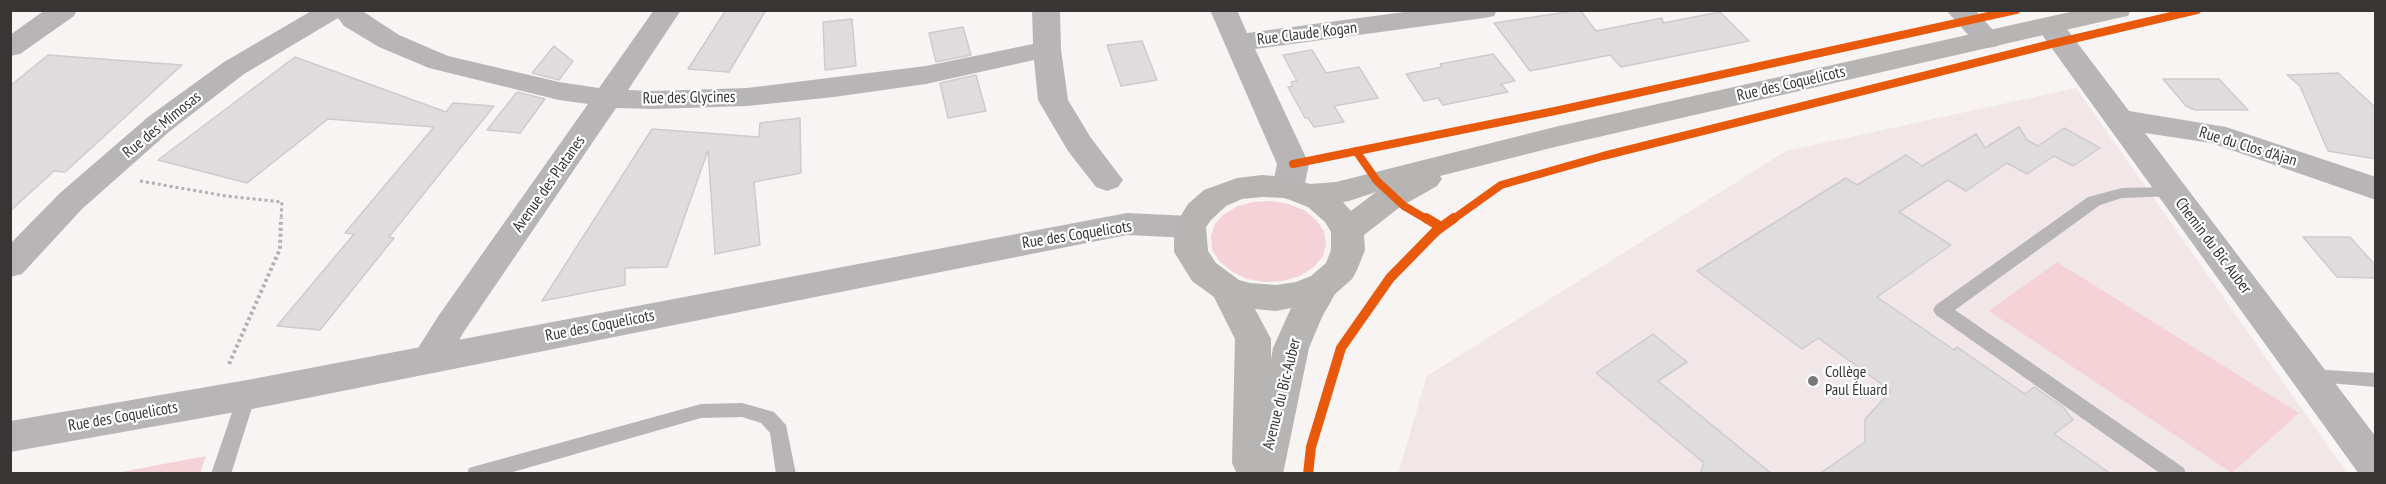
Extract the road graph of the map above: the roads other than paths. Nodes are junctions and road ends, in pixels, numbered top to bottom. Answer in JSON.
{"nodes":[{"id":1,"x":64,"y":10,"type":"edge"},
{"id":2,"x":333,"y":10,"type":"edge"},
{"id":3,"x":346,"y":10,"type":"edge"},
{"id":4,"x":668,"y":10,"type":"edge"},
{"id":5,"x":1046,"y":10,"type":"edge"},
{"id":6,"x":1223,"y":10,"type":"edge"},
{"id":7,"x":1484,"y":10,"type":"edge"},
{"id":8,"x":1959,"y":10,"type":"edge"},
{"id":9,"x":2118,"y":10,"type":"edge"},
{"id":10,"x":2050,"y":26,"type":"junction"},
{"id":11,"x":1988,"y":40,"type":"junction"},
{"id":12,"x":1237,"y":43,"type":"junction"},
{"id":13,"x":10,"y":48,"type":"edge"},
{"id":14,"x":1047,"y":49,"type":"junction"},
{"id":15,"x":608,"y":98,"type":"junction"},
{"id":16,"x":2118,"y":118,"type":"junction"},
{"id":17,"x":1464,"y":158,"type":"junction"},
{"id":18,"x":1107,"y":180,"type":"dead end"},
{"id":19,"x":2376,"y":189,"type":"edge"},
{"id":20,"x":1300,"y":192,"type":"junction"},
{"id":21,"x":2172,"y":192,"type":"junction"},
{"id":22,"x":1190,"y":227,"type":"junction"},
{"id":23,"x":1347,"y":231,"type":"junction"},
{"id":24,"x":10,"y":265,"type":"edge"},
{"id":25,"x":1323,"y":285,"type":"junction"},
{"id":26,"x":1227,"y":289,"type":"junction"},
{"id":27,"x":431,"y":358,"type":"junction"},
{"id":28,"x":2309,"y":376,"type":"junction"},
{"id":29,"x":2376,"y":380,"type":"edge"},
{"id":30,"x":247,"y":395,"type":"junction"},
{"id":31,"x":10,"y":437,"type":"edge"},
{"id":32,"x":2371,"y":455,"type":"edge"},
{"id":33,"x":221,"y":474,"type":"edge"},
{"id":34,"x":476,"y":474,"type":"edge"},
{"id":35,"x":786,"y":474,"type":"edge"},
{"id":36,"x":1251,"y":474,"type":"edge"},
{"id":37,"x":1263,"y":474,"type":"edge"},
{"id":38,"x":2177,"y":474,"type":"edge"}],
"edges":[{"from":1,"to":13,"type":"street"},
{"from":2,"to":24,"type":"street","name":"Rue des Mimosas"},
{"from":3,"to":15,"type":"street","name":"Rue des Glycines"},
{"from":4,"to":15,"type":"street","name":"Avenue des Platanes"},
{"from":5,"to":14,"type":"street"},
{"from":6,"to":12,"type":"street"},
{"from":7,"to":12,"type":"street","name":"Rue Claude Kogan"},
{"from":8,"to":11,"type":"street"},
{"from":9,"to":10,"type":"main road","name":"Rue des Coquelicots"},
{"from":10,"to":11,"type":"main road","name":"Rue des Coquelicots"},
{"from":10,"to":16,"type":"street","name":"Chemin du Bic Auber"},
{"from":11,"to":17,"type":"main road","name":"Rue des Coquelicots"},
{"from":12,"to":20,"type":"street"},
{"from":14,"to":15,"type":"street","name":"Rue des Glycines"},
{"from":14,"to":18,"type":"street"},
{"from":15,"to":27,"type":"street","name":"Avenue des Platanes"},
{"from":16,"to":19,"type":"street","name":"Rue du Clos d’Ajan"},
{"from":16,"to":21,"type":"street","name":"Chemin du Bic Auber"},
{"from":17,"to":20,"type":"main road","name":"Rue des Coquelicots"},
{"from":17,"to":23,"type":"main road","name":"Rue des Coquelicots"},
{"from":20,"to":22,"type":"main road"},
{"from":20,"to":23,"type":"main road"},
{"from":21,"to":28,"type":"street","name":"Chemin du Bic Auber"},
{"from":21,"to":38,"type":"lane"},
{"from":22,"to":26,"type":"main road"},
{"from":22,"to":27,"type":"street","name":"Rue des Coquelicots"},
{"from":23,"to":25,"type":"main road"},
{"from":25,"to":26,"type":"main road"},
{"from":25,"to":37,"type":"main road","name":"Avenue du Bic-Auber"},
{"from":26,"to":36,"type":"main road","name":"Avenue du Bic-Auber"},
{"from":27,"to":30,"type":"street","name":"Rue des Coquelicots"},
{"from":28,"to":29,"type":"lane"},
{"from":28,"to":32,"type":"street","name":"Chemin du Bic Auber"},
{"from":30,"to":31,"type":"street","name":"Rue des Coquelicots"},
{"from":30,"to":33,"type":"lane"},
{"from":34,"to":35,"type":"lane"}]}
